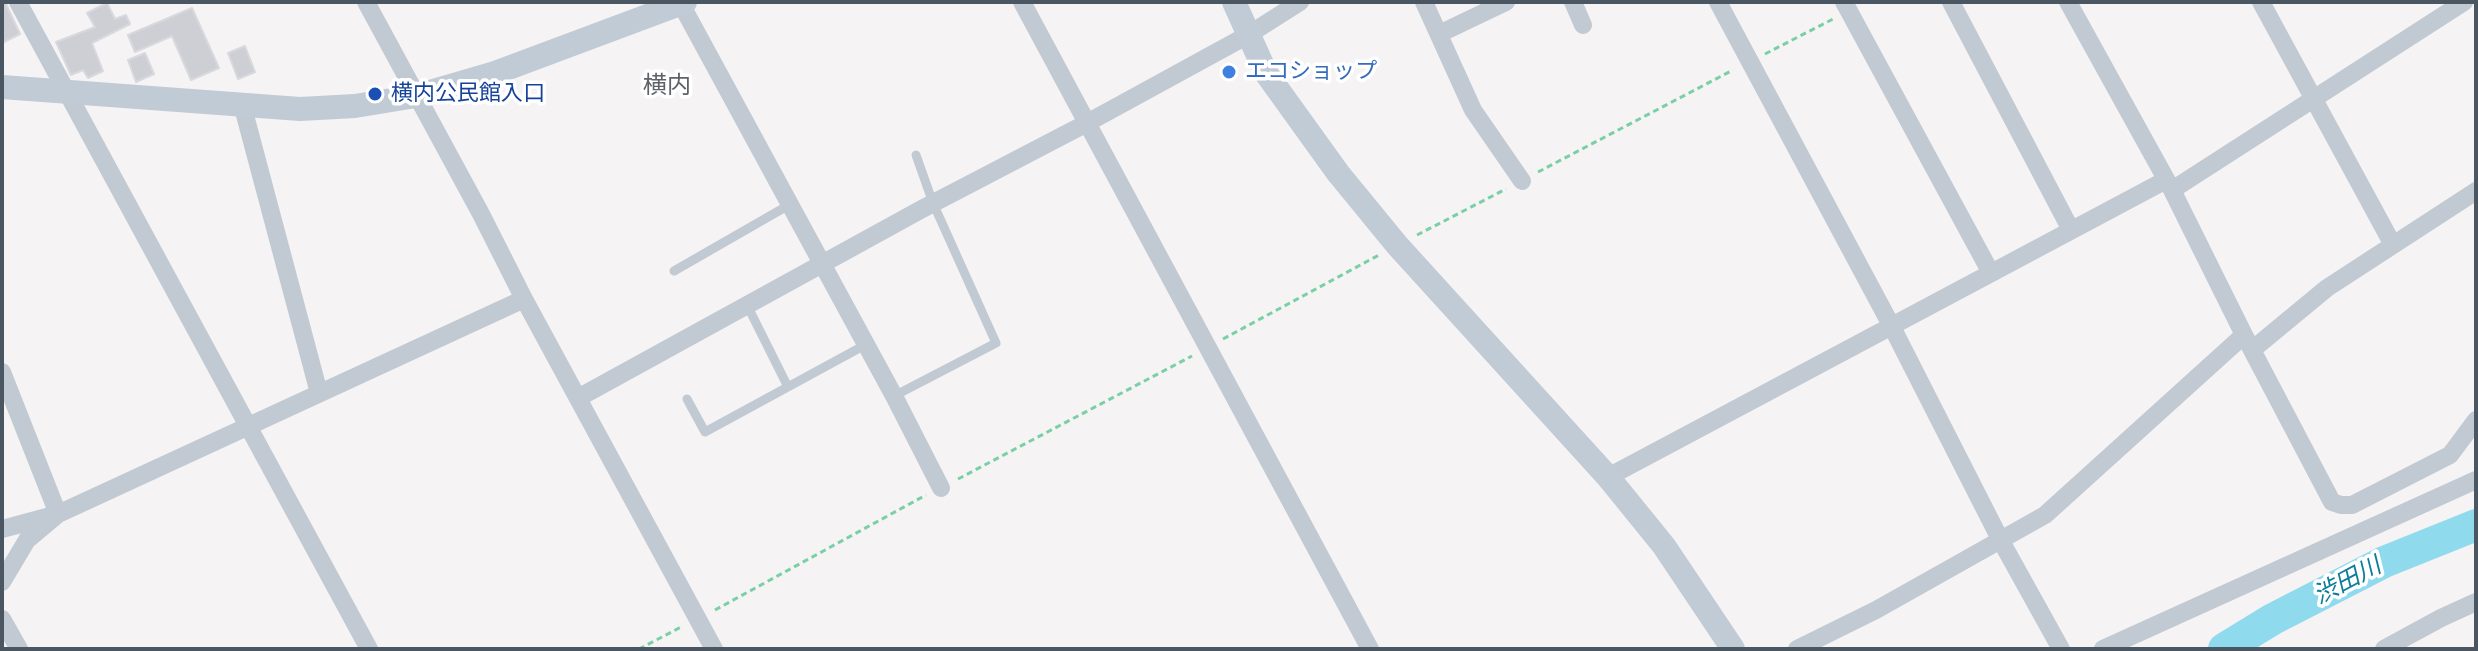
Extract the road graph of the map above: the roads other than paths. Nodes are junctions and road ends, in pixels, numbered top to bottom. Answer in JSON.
{"nodes":[{"id":1,"x":18,"y":2,"type":"edge"},
{"id":2,"x":366,"y":2,"type":"edge"},
{"id":3,"x":1022,"y":2,"type":"edge"},
{"id":4,"x":1234,"y":2,"type":"edge"},
{"id":5,"x":1300,"y":2,"type":"edge"},
{"id":6,"x":1424,"y":2,"type":"edge"},
{"id":7,"x":1506,"y":2,"type":"edge"},
{"id":8,"x":1573,"y":2,"type":"edge"},
{"id":9,"x":1718,"y":2,"type":"edge"},
{"id":10,"x":1951,"y":2,"type":"edge"},
{"id":11,"x":2068,"y":2,"type":"edge"},
{"id":12,"x":2261,"y":2,"type":"edge"},
{"id":13,"x":2464,"y":2,"type":"edge"},
{"id":14,"x":682,"y":3,"type":"edge"},
{"id":15,"x":1846,"y":6,"type":"edge"},
{"id":16,"x":1583,"y":25,"type":"dead end"},
{"id":17,"x":1439,"y":34,"type":"junction"},
{"id":18,"x":1248,"y":35,"type":"junction"},
{"id":19,"x":2,"y":87,"type":"edge"},
{"id":20,"x":66,"y":90,"type":"junction"},
{"id":21,"x":416,"y":96,"type":"junction"},
{"id":22,"x":2313,"y":99,"type":"junction"},
{"id":23,"x":242,"y":104,"type":"junction"},
{"id":24,"x":1087,"y":123,"type":"junction"},
{"id":25,"x":916,"y":155,"type":"dead end"},
{"id":26,"x":1522,"y":181,"type":"road end"},
{"id":27,"x":2169,"y":185,"type":"junction"},
{"id":28,"x":2476,"y":191,"type":"edge"},
{"id":29,"x":933,"y":203,"type":"junction"},
{"id":30,"x":789,"y":205,"type":"junction"},
{"id":31,"x":2071,"y":230,"type":"junction"},
{"id":32,"x":2393,"y":245,"type":"junction"},
{"id":33,"x":820,"y":264,"type":"junction"},
{"id":34,"x":674,"y":271,"type":"dead end"},
{"id":35,"x":1991,"y":273,"type":"junction"},
{"id":36,"x":524,"y":299,"type":"junction"},
{"id":37,"x":747,"y":305,"type":"junction"},
{"id":38,"x":1891,"y":325,"type":"junction"},
{"id":39,"x":2248,"y":342,"type":"junction"},
{"id":40,"x":865,"y":345,"type":"junction"},
{"id":41,"x":2,"y":372,"type":"edge"},
{"id":42,"x":788,"y":387,"type":"junction"},
{"id":43,"x":319,"y":393,"type":"junction"},
{"id":44,"x":894,"y":396,"type":"junction"},
{"id":45,"x":578,"y":398,"type":"junction"},
{"id":46,"x":687,"y":399,"type":"dead end"},
{"id":47,"x":2476,"y":420,"type":"edge"},
{"id":48,"x":249,"y":425,"type":"junction"},
{"id":49,"x":1608,"y":477,"type":"junction"},
{"id":50,"x":2476,"y":480,"type":"edge"},
{"id":51,"x":941,"y":488,"type":"road end"},
{"id":52,"x":58,"y":514,"type":"junction"},
{"id":53,"x":2,"y":529,"type":"edge"},
{"id":54,"x":2001,"y":541,"type":"junction"},
{"id":55,"x":2,"y":582,"type":"edge"},
{"id":56,"x":2476,"y":602,"type":"edge"},
{"id":57,"x":2,"y":619,"type":"edge"},
{"id":58,"x":19,"y":649,"type":"edge"},
{"id":59,"x":369,"y":649,"type":"edge"},
{"id":60,"x":714,"y":649,"type":"edge"},
{"id":61,"x":1370,"y":649,"type":"edge"},
{"id":62,"x":1733,"y":649,"type":"edge"},
{"id":63,"x":1797,"y":649,"type":"edge"},
{"id":64,"x":2061,"y":649,"type":"edge"},
{"id":65,"x":2103,"y":649,"type":"edge"},
{"id":66,"x":2384,"y":649,"type":"edge"}],
"edges":[{"from":1,"to":20,"type":"street"},
{"from":2,"to":21,"type":"street"},
{"from":3,"to":24,"type":"street"},
{"from":4,"to":18,"type":"street"},
{"from":5,"to":18,"type":"street"},
{"from":6,"to":17,"type":"street"},
{"from":7,"to":17,"type":"street"},
{"from":8,"to":16,"type":"street"},
{"from":9,"to":38,"type":"street"},
{"from":10,"to":31,"type":"street"},
{"from":11,"to":27,"type":"street"},
{"from":12,"to":22,"type":"street"},
{"from":13,"to":22,"type":"street"},
{"from":14,"to":21,"type":"street"},
{"from":14,"to":30,"type":"street"},
{"from":15,"to":35,"type":"street"},
{"from":17,"to":26,"type":"street"},
{"from":18,"to":24,"type":"street"},
{"from":18,"to":49,"type":"street"},
{"from":19,"to":20,"type":"street"},
{"from":20,"to":23,"type":"street"},
{"from":20,"to":48,"type":"street"},
{"from":21,"to":23,"type":"street"},
{"from":21,"to":36,"type":"street"},
{"from":22,"to":27,"type":"street"},
{"from":22,"to":32,"type":"street"},
{"from":23,"to":43,"type":"street"},
{"from":24,"to":29,"type":"street"},
{"from":24,"to":61,"type":"street"},
{"from":25,"to":29,"type":"lane"},
{"from":27,"to":31,"type":"street"},
{"from":27,"to":39,"type":"street"},
{"from":28,"to":32,"type":"street"},
{"from":29,"to":33,"type":"street"},
{"from":29,"to":44,"type":"lane"},
{"from":30,"to":33,"type":"street"},
{"from":30,"to":34,"type":"lane"},
{"from":31,"to":35,"type":"street"},
{"from":32,"to":39,"type":"street"},
{"from":33,"to":37,"type":"street"},
{"from":33,"to":40,"type":"street"},
{"from":35,"to":38,"type":"street"},
{"from":36,"to":43,"type":"street"},
{"from":36,"to":45,"type":"street"},
{"from":37,"to":42,"type":"lane"},
{"from":37,"to":45,"type":"street"},
{"from":38,"to":49,"type":"street"},
{"from":38,"to":54,"type":"street"},
{"from":39,"to":47,"type":"street"},
{"from":39,"to":54,"type":"street"},
{"from":40,"to":42,"type":"lane"},
{"from":40,"to":44,"type":"street"},
{"from":41,"to":52,"type":"street"},
{"from":42,"to":46,"type":"lane"},
{"from":43,"to":48,"type":"street"},
{"from":44,"to":51,"type":"street"},
{"from":45,"to":60,"type":"street"},
{"from":48,"to":52,"type":"street"},
{"from":48,"to":59,"type":"street"},
{"from":49,"to":62,"type":"street"},
{"from":50,"to":65,"type":"street"},
{"from":52,"to":53,"type":"street"},
{"from":52,"to":55,"type":"street"},
{"from":54,"to":63,"type":"street"},
{"from":54,"to":64,"type":"street"},
{"from":56,"to":66,"type":"street"},
{"from":57,"to":58,"type":"street"}]}
